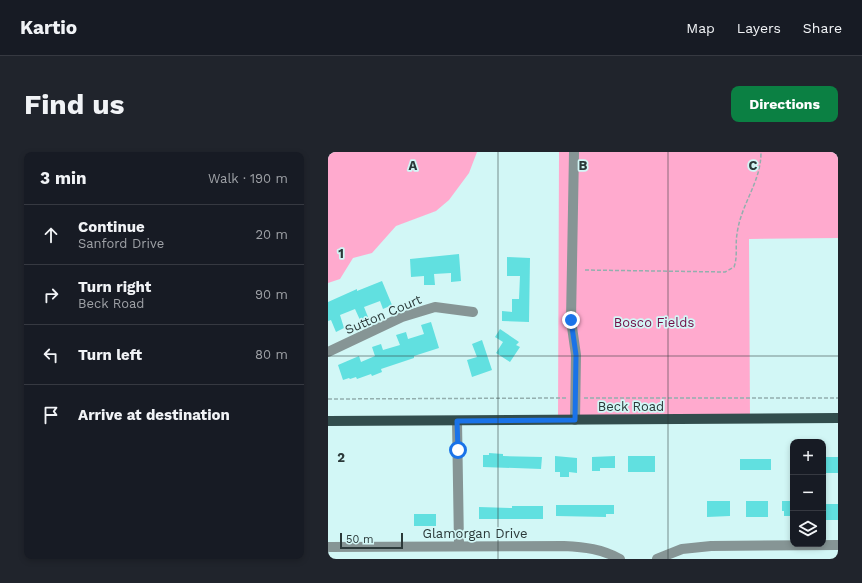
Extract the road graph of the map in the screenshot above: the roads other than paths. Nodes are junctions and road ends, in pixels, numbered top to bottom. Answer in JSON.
{"nodes":[{"id":1,"x":574,"y":152,"type":"edge"},
{"id":2,"x":473,"y":312,"type":"dead end"},
{"id":3,"x":328,"y":352,"type":"edge"},
{"id":4,"x":838,"y":418,"type":"edge"},
{"id":5,"x":575,"y":420,"type":"junction"},
{"id":6,"x":328,"y":421,"type":"edge"},
{"id":7,"x":457,"y":421,"type":"junction"},
{"id":8,"x":459,"y":545,"type":"junction"},
{"id":9,"x":838,"y":545,"type":"edge"},
{"id":10,"x":328,"y":548,"type":"edge"},
{"id":11,"x":620,"y":559,"type":"edge"},
{"id":12,"x":656,"y":559,"type":"edge"}],
"edges":[{"from":1,"to":5,"type":"street"},
{"from":2,"to":3,"type":"street","name":"Sutton Court"},
{"from":4,"to":5,"type":"main road","name":"Beck Road"},
{"from":5,"to":7,"type":"main road","name":"Beck Road"},
{"from":6,"to":7,"type":"main road","name":"Beck Road"},
{"from":7,"to":8,"type":"street"},
{"from":8,"to":10,"type":"street","name":"Glamorgan Drive"},
{"from":8,"to":11,"type":"street","name":"Glamorgan Drive"},
{"from":9,"to":12,"type":"street"}]}
